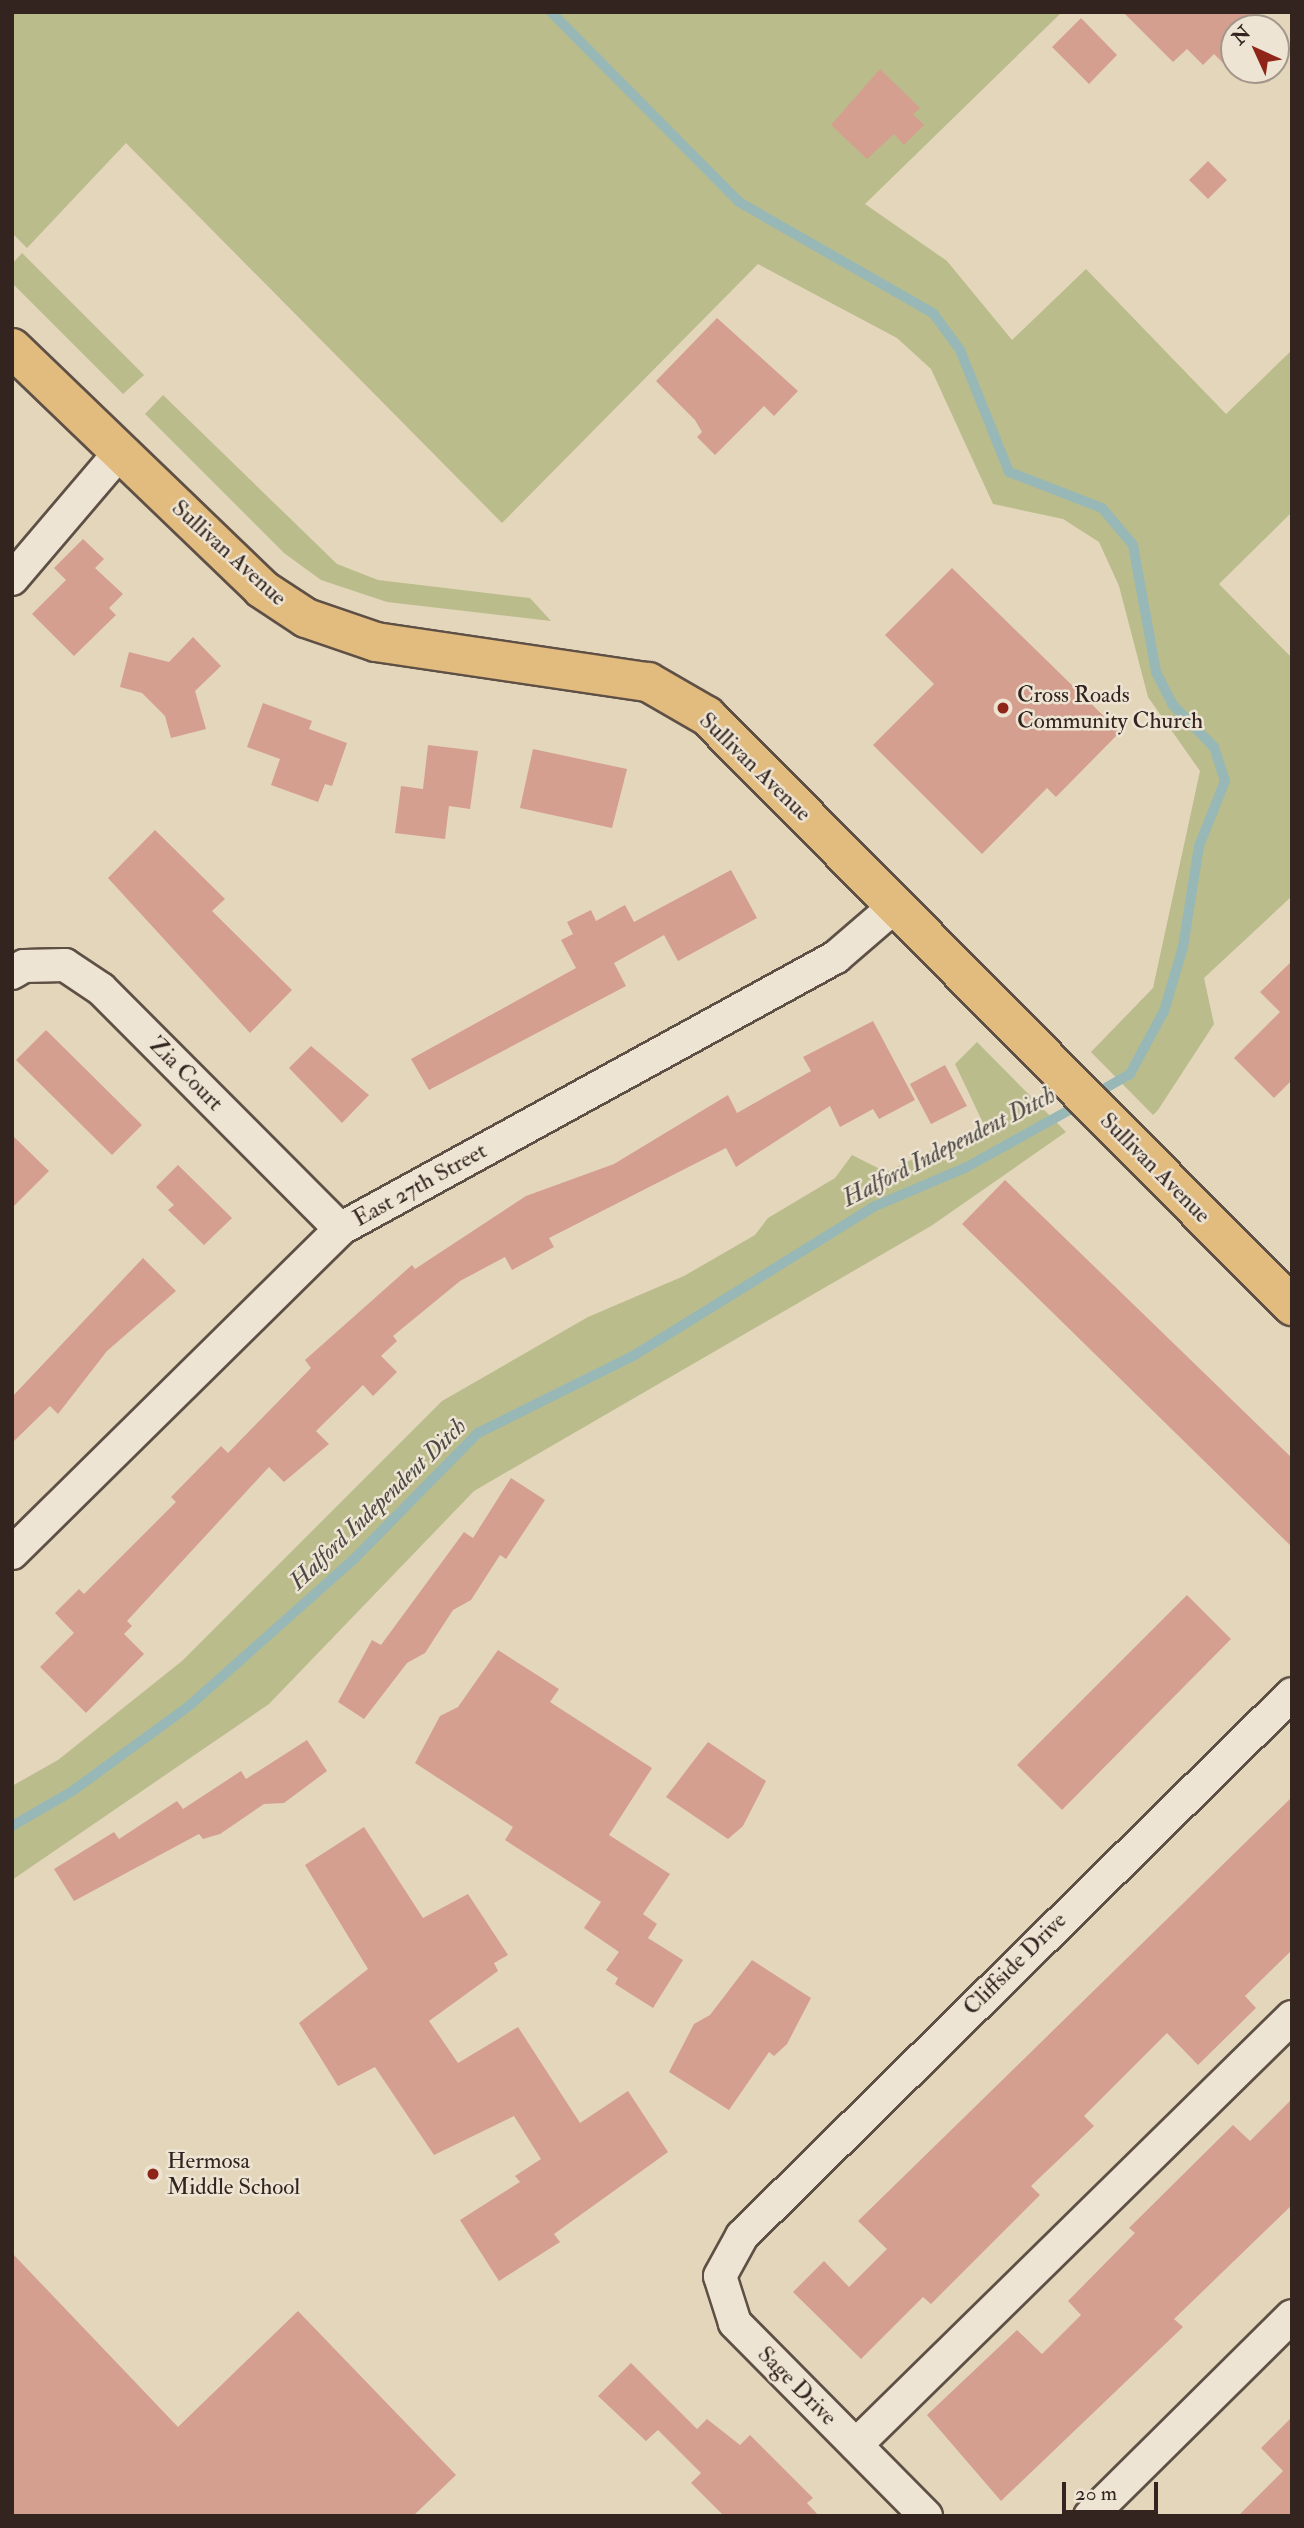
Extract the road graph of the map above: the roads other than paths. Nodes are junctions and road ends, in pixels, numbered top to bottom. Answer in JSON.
{"nodes":[{"id":1,"x":12,"y":348,"type":"edge"},
{"id":2,"x":120,"y":452,"type":"junction"},
{"id":3,"x":12,"y":579,"type":"edge"},
{"id":4,"x":895,"y":906,"type":"junction"},
{"id":5,"x":12,"y":973,"type":"edge"},
{"id":6,"x":340,"y":1228,"type":"junction"},
{"id":7,"x":1292,"y":1306,"type":"edge"},
{"id":8,"x":12,"y":1553,"type":"edge"},
{"id":9,"x":1292,"y":1694,"type":"edge"},
{"id":10,"x":1292,"y":2017,"type":"edge"},
{"id":11,"x":742,"y":2236,"type":"joint"},
{"id":12,"x":1292,"y":2316,"type":"edge"},
{"id":13,"x":856,"y":2445,"type":"junction"},
{"id":14,"x":926,"y":2516,"type":"edge"},
{"id":15,"x":1090,"y":2516,"type":"edge"}],
"edges":[{"from":1,"to":2,"type":"main road","name":"Sullivan Avenue"},
{"from":2,"to":3,"type":"street"},
{"from":2,"to":4,"type":"main road","name":"Sullivan Avenue"},
{"from":4,"to":6,"type":"street","name":"East 27th Street"},
{"from":4,"to":7,"type":"main road","name":"Sullivan Avenue"},
{"from":5,"to":6,"type":"street","name":"Zia Court"},
{"from":6,"to":8,"type":"street","name":"East 27th Street"},
{"from":9,"to":11,"type":"street","name":"Cliffside Drive"},
{"from":10,"to":13,"type":"street"},
{"from":11,"to":13,"type":"street","name":"Sage Drive"},
{"from":12,"to":15,"type":"street"},
{"from":13,"to":14,"type":"street","name":"Sage Drive"}]}
